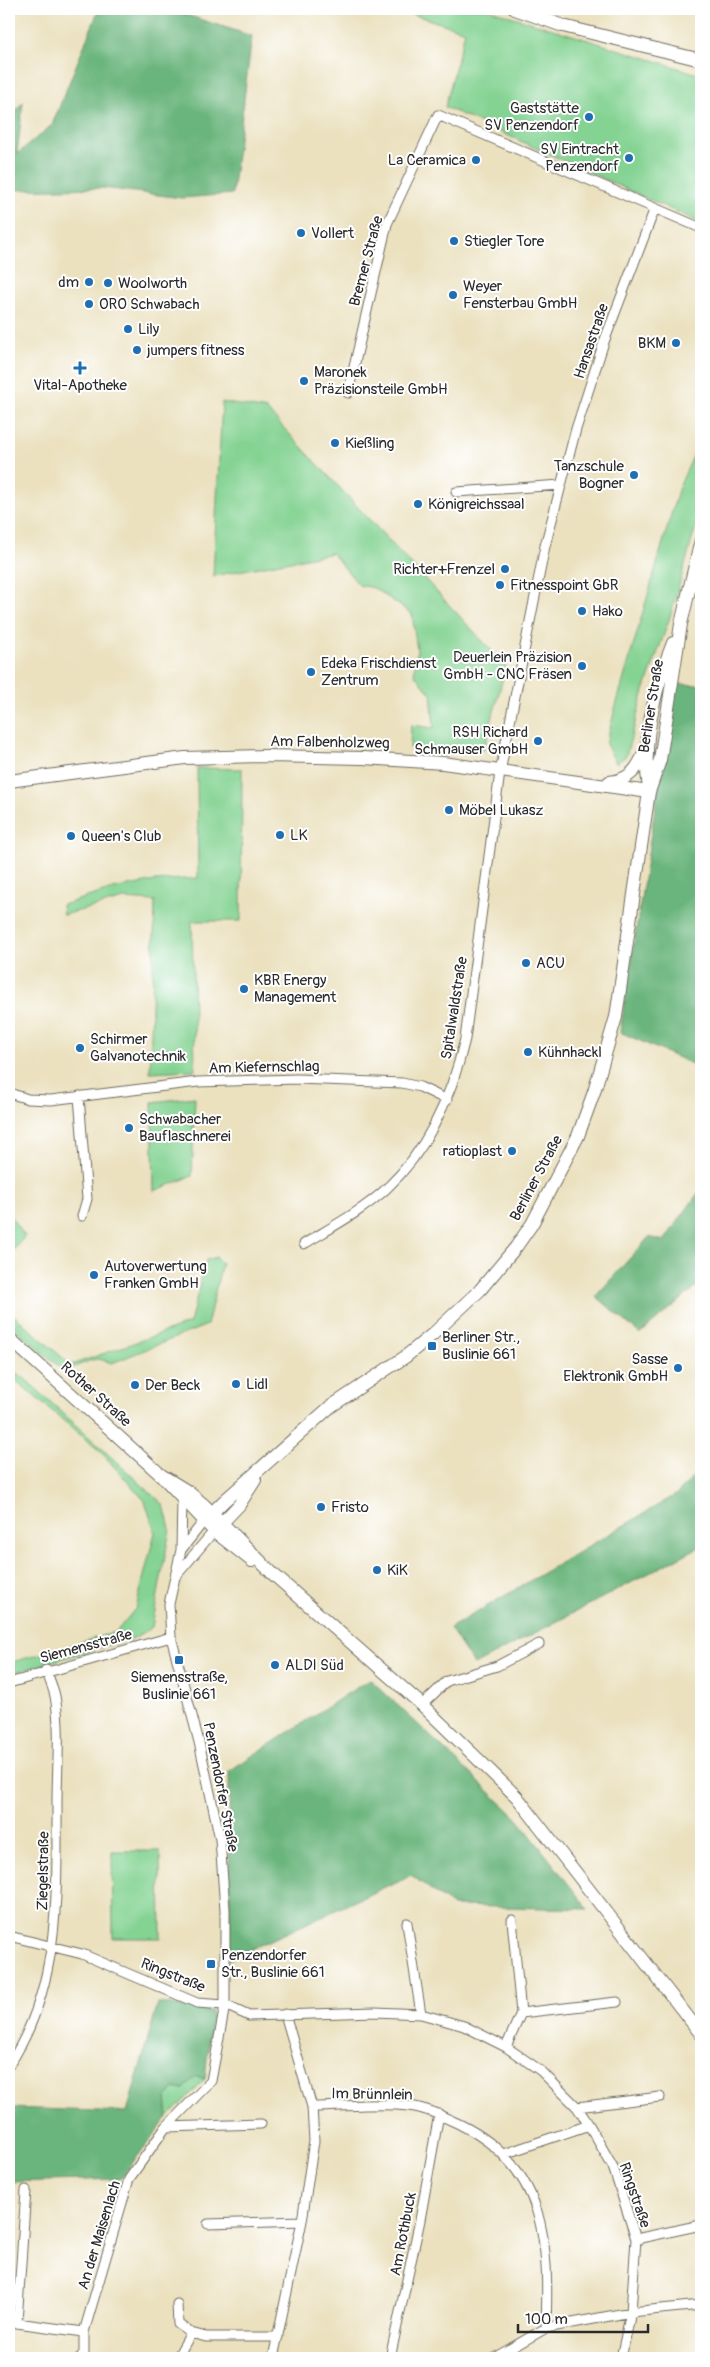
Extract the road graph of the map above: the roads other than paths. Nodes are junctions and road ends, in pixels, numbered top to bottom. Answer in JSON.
{"nodes":[{"id":1,"x":516,"y":9,"type":"edge"},
{"id":2,"x":701,"y":60,"type":"edge"},
{"id":3,"x":655,"y":208,"type":"junction"},
{"id":4,"x":701,"y":228,"type":"edge"},
{"id":5,"x":348,"y":393,"type":"dead end"},
{"id":6,"x":561,"y":486,"type":"junction"},
{"id":7,"x":456,"y":492,"type":"dead end"},
{"id":8,"x":701,"y":540,"type":"edge"},
{"id":9,"x":680,"y":624,"type":"junction"},
{"id":10,"x":648,"y":746,"type":"junction"},
{"id":11,"x":500,"y":772,"type":"junction"},
{"id":12,"x":9,"y":781,"type":"edge"},
{"id":13,"x":590,"y":784,"type":"junction"},
{"id":14,"x":649,"y":792,"type":"junction"},
{"id":15,"x":9,"y":1093,"type":"edge"},
{"id":16,"x":80,"y":1096,"type":"junction"},
{"id":17,"x":447,"y":1100,"type":"junction"},
{"id":18,"x":82,"y":1216,"type":"dead end"},
{"id":19,"x":304,"y":1244,"type":"dead end"},
{"id":20,"x":9,"y":1338,"type":"edge"},
{"id":21,"x":262,"y":1470,"type":"junction"},
{"id":22,"x":161,"y":1475,"type":"junction"},
{"id":23,"x":182,"y":1499,"type":"junction"},
{"id":24,"x":208,"y":1517,"type":"junction"},
{"id":25,"x":218,"y":1527,"type":"junction"},
{"id":26,"x":181,"y":1550,"type":"junction"},
{"id":27,"x":174,"y":1579,"type":"junction"},
{"id":28,"x":171,"y":1637,"type":"junction"},
{"id":29,"x":539,"y":1644,"type":"dead end"},
{"id":30,"x":46,"y":1670,"type":"junction"},
{"id":31,"x":9,"y":1683,"type":"edge"},
{"id":32,"x":422,"y":1705,"type":"junction"},
{"id":33,"x":512,"y":1920,"type":"dead end"},
{"id":34,"x":407,"y":1923,"type":"dead end"},
{"id":35,"x":9,"y":1936,"type":"edge"},
{"id":36,"x":53,"y":1946,"type":"junction"},
{"id":37,"x":617,"y":2002,"type":"dead end"},
{"id":38,"x":224,"y":2004,"type":"junction"},
{"id":39,"x":521,"y":2013,"type":"junction"},
{"id":40,"x":285,"y":2014,"type":"junction"},
{"id":41,"x":420,"y":2014,"type":"junction"},
{"id":42,"x":701,"y":2034,"type":"edge"},
{"id":43,"x":506,"y":2047,"type":"junction"},
{"id":44,"x":9,"y":2065,"type":"edge"},
{"id":45,"x":660,"y":2097,"type":"dead end"},
{"id":46,"x":312,"y":2107,"type":"junction"},
{"id":47,"x":577,"y":2107,"type":"junction"},
{"id":48,"x":439,"y":2114,"type":"junction"},
{"id":49,"x":260,"y":2124,"type":"dead end"},
{"id":50,"x":589,"y":2125,"type":"junction"},
{"id":51,"x":166,"y":2126,"type":"junction"},
{"id":52,"x":504,"y":2154,"type":"junction"},
{"id":53,"x":26,"y":2190,"type":"dead end"},
{"id":54,"x":302,"y":2221,"type":"junction"},
{"id":55,"x":208,"y":2224,"type":"dead end"},
{"id":56,"x":701,"y":2225,"type":"edge"},
{"id":57,"x":636,"y":2239,"type":"junction"},
{"id":58,"x":177,"y":2304,"type":"dead end"},
{"id":59,"x":701,"y":2305,"type":"edge"},
{"id":60,"x":631,"y":2312,"type":"junction"},
{"id":61,"x":13,"y":2322,"type":"edge"},
{"id":62,"x":546,"y":2328,"type":"junction"},
{"id":63,"x":84,"y":2332,"type":"junction"},
{"id":64,"x":191,"y":2333,"type":"junction"},
{"id":65,"x":278,"y":2337,"type":"junction"},
{"id":66,"x":80,"y":2358,"type":"edge"},
{"id":67,"x":177,"y":2358,"type":"edge"},
{"id":68,"x":273,"y":2358,"type":"edge"},
{"id":69,"x":390,"y":2358,"type":"edge"},
{"id":70,"x":494,"y":2358,"type":"edge"},
{"id":71,"x":621,"y":2358,"type":"edge"}],
"edges":[{"from":1,"to":2,"type":"main road"},
{"from":3,"to":4,"type":"street"},
{"from":3,"to":5,"type":"street","name":"Bremer Straße"},
{"from":3,"to":6,"type":"street","name":"Hansastraße"},
{"from":6,"to":7,"type":"street"},
{"from":6,"to":11,"type":"street","name":"Hansastraße"},
{"from":8,"to":9,"type":"main road","name":"Berliner Straße"},
{"from":9,"to":10,"type":"main road","name":"Berliner Straße"},
{"from":9,"to":14,"type":"main road","name":"Berliner Straße"},
{"from":10,"to":13,"type":"main road"},
{"from":10,"to":14,"type":"main road","name":"Berliner Straße"},
{"from":11,"to":12,"type":"main road","name":"Am Falbenholzweg"},
{"from":11,"to":13,"type":"main road","name":"Am Falbenholzweg"},
{"from":11,"to":17,"type":"street","name":"Spitalwaldstraße"},
{"from":13,"to":14,"type":"main road","name":"Am Falbenholzweg"},
{"from":14,"to":21,"type":"main road","name":"Berliner Straße"},
{"from":15,"to":16,"type":"street","name":"Am Kiefernschlag"},
{"from":16,"to":17,"type":"street","name":"Am Kiefernschlag"},
{"from":16,"to":18,"type":"street"},
{"from":17,"to":19,"type":"street","name":"Spitalwaldstraße"},
{"from":20,"to":22,"type":"main road","name":"Rother Straße"},
{"from":21,"to":24,"type":"main road","name":"Berliner Straße"},
{"from":21,"to":25,"type":"main road","name":"Berliner Straße"},
{"from":22,"to":23,"type":"main road","name":"Rother Straße"},
{"from":22,"to":24,"type":"main road","name":"Rother Straße"},
{"from":23,"to":24,"type":"main road","name":"Rother Straße"},
{"from":23,"to":26,"type":"street","name":"Penzendorfer Straße"},
{"from":24,"to":25,"type":"main road"},
{"from":24,"to":26,"type":"street","name":"Penzendorfer Straße"},
{"from":25,"to":27,"type":"street","name":"Penzendorfer Straße"},
{"from":25,"to":32,"type":"main road"},
{"from":26,"to":27,"type":"street","name":"Penzendorfer Straße"},
{"from":27,"to":28,"type":"street","name":"Penzendorfer Straße"},
{"from":28,"to":30,"type":"street","name":"Siemensstraße"},
{"from":28,"to":38,"type":"street","name":"Penzendorfer Straße"},
{"from":29,"to":32,"type":"street"},
{"from":30,"to":31,"type":"street","name":"Siemensstraße"},
{"from":30,"to":36,"type":"street","name":"Ziegelstraße"},
{"from":32,"to":42,"type":"main road"},
{"from":33,"to":39,"type":"street"},
{"from":34,"to":41,"type":"street"},
{"from":35,"to":36,"type":"street","name":"Ringstraße"},
{"from":36,"to":38,"type":"street","name":"Ringstraße"},
{"from":36,"to":44,"type":"street","name":"Ziegelstraße"},
{"from":37,"to":39,"type":"street"},
{"from":38,"to":40,"type":"street","name":"Ringstraße"},
{"from":38,"to":51,"type":"street","name":"An der Maisenlach"},
{"from":39,"to":43,"type":"street"},
{"from":40,"to":41,"type":"street","name":"Ringstraße"},
{"from":40,"to":46,"type":"street"},
{"from":41,"to":43,"type":"street","name":"Ringstraße"},
{"from":43,"to":47,"type":"street","name":"Ringstraße"},
{"from":45,"to":47,"type":"street"},
{"from":46,"to":48,"type":"street","name":"Im Brünnlein"},
{"from":46,"to":54,"type":"street"},
{"from":47,"to":50,"type":"street","name":"Ringstraße"},
{"from":48,"to":52,"type":"street","name":"Im Brünnlein"},
{"from":48,"to":69,"type":"street","name":"Am Rothbuck"},
{"from":49,"to":51,"type":"street"},
{"from":50,"to":52,"type":"street"},
{"from":50,"to":57,"type":"street","name":"Ringstraße"},
{"from":51,"to":63,"type":"street","name":"An der Maisenlach"},
{"from":52,"to":62,"type":"street","name":"Im Brünnlein"},
{"from":53,"to":61,"type":"street"},
{"from":54,"to":55,"type":"street"},
{"from":54,"to":65,"type":"street"},
{"from":56,"to":57,"type":"street"},
{"from":57,"to":60,"type":"street","name":"Ringstraße"},
{"from":58,"to":64,"type":"street"},
{"from":59,"to":60,"type":"street"},
{"from":60,"to":62,"type":"street"},
{"from":60,"to":71,"type":"street","name":"Ringstraße"},
{"from":61,"to":63,"type":"street"},
{"from":62,"to":70,"type":"street"},
{"from":63,"to":66,"type":"street","name":"An der Maisenlach"},
{"from":64,"to":65,"type":"street"},
{"from":64,"to":67,"type":"street"},
{"from":65,"to":68,"type":"street"}]}
